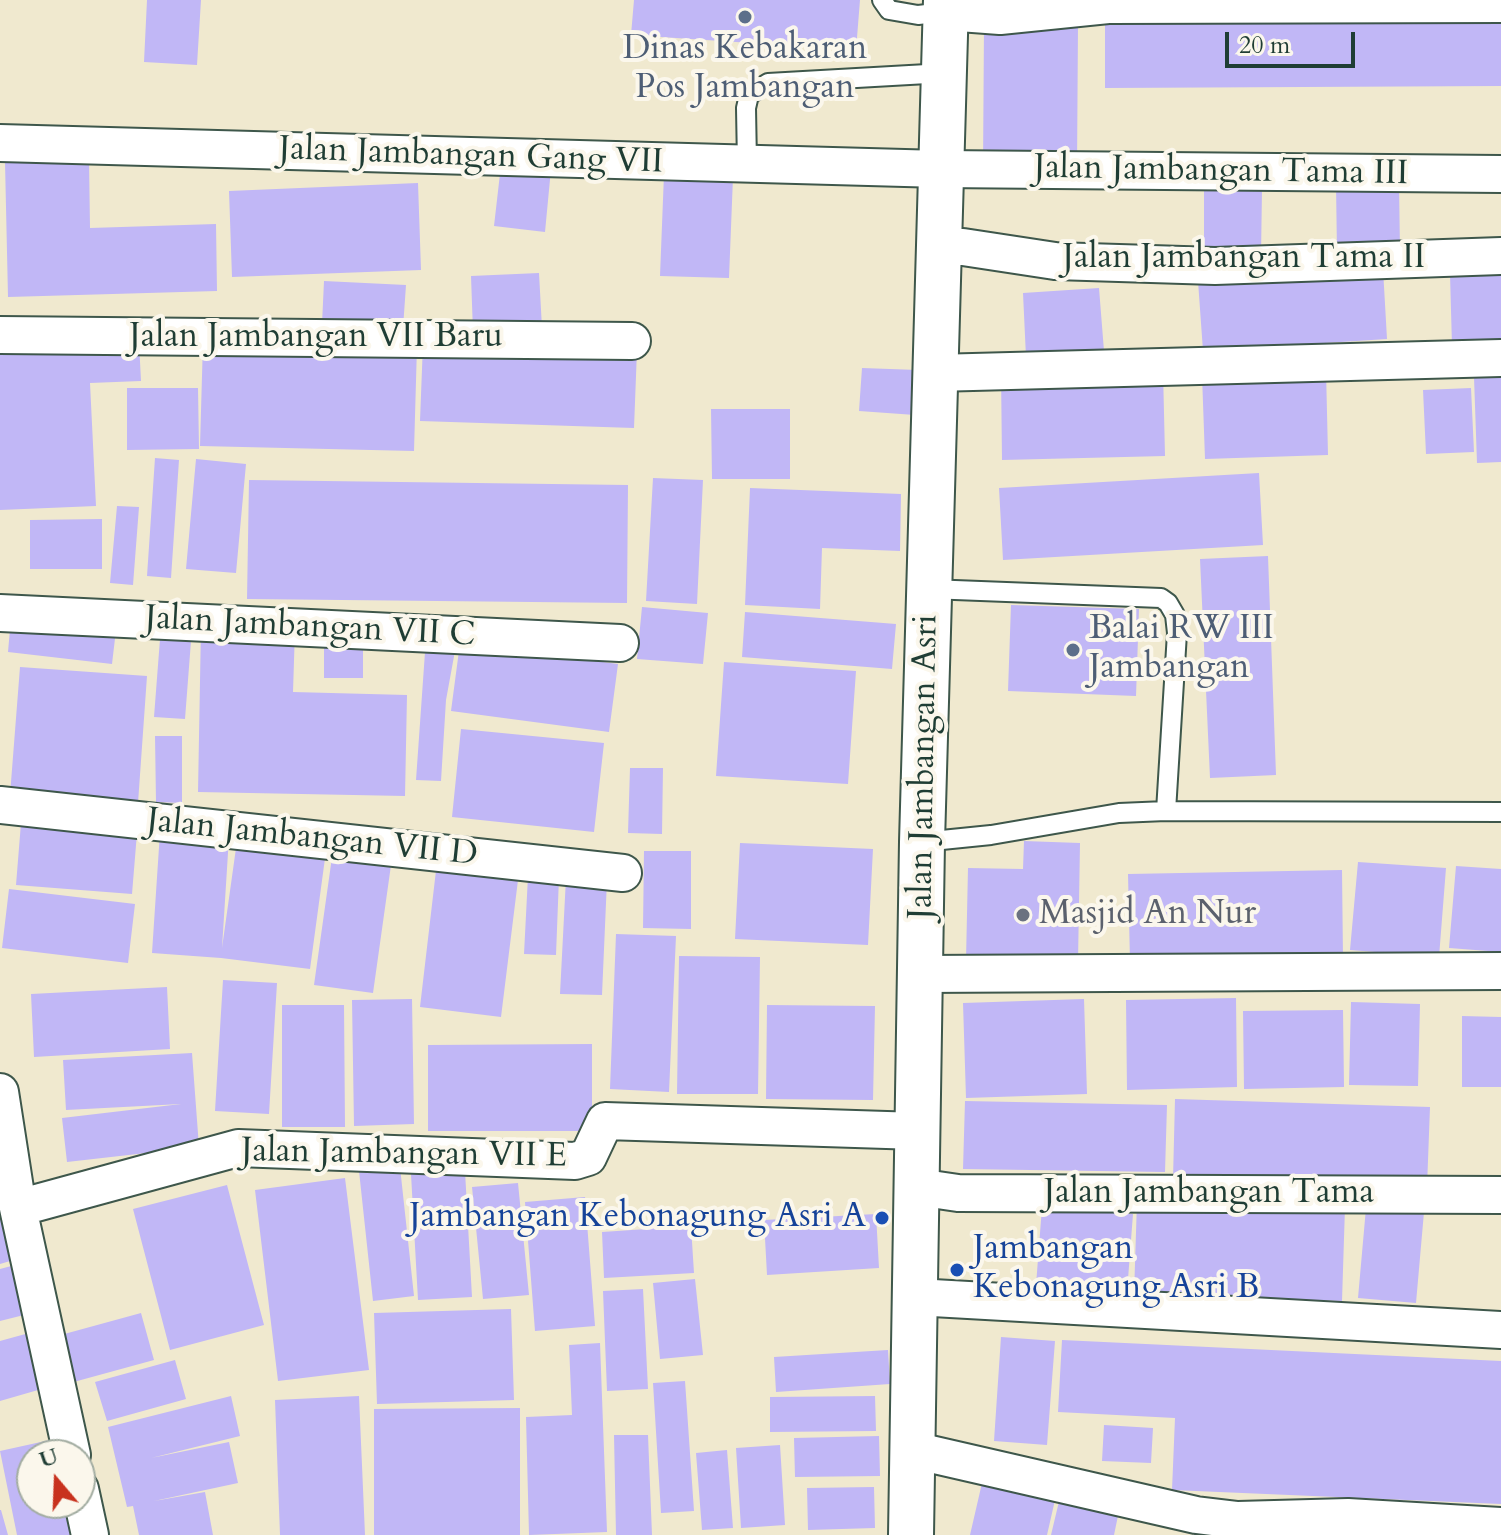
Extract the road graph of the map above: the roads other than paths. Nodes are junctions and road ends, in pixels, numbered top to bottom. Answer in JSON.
{"nodes":[{"id":1,"x":882,"y":0,"type":"edge"},
{"id":2,"x":1501,"y":4,"type":"edge"},
{"id":3,"x":946,"y":6,"type":"edge"},
{"id":4,"x":945,"y":73,"type":"junction"},
{"id":5,"x":0,"y":143,"type":"edge"},
{"id":6,"x":747,"y":164,"type":"junction"},
{"id":7,"x":941,"y":169,"type":"junction"},
{"id":8,"x":1501,"y":174,"type":"edge"},
{"id":9,"x":939,"y":247,"type":"junction"},
{"id":10,"x":1501,"y":256,"type":"edge"},
{"id":11,"x":0,"y":335,"type":"edge"},
{"id":12,"x":632,"y":341,"type":"dead end"},
{"id":13,"x":1501,"y":358,"type":"edge"},
{"id":14,"x":935,"y":373,"type":"junction"},
{"id":15,"x":929,"y":589,"type":"junction"},
{"id":16,"x":0,"y":613,"type":"edge"},
{"id":17,"x":620,"y":643,"type":"dead end"},
{"id":18,"x":0,"y":805,"type":"edge"},
{"id":19,"x":1166,"y":811,"type":"junction"},
{"id":20,"x":1501,"y":812,"type":"edge"},
{"id":21,"x":922,"y":842,"type":"junction"},
{"id":22,"x":623,"y":873,"type":"dead end"},
{"id":23,"x":1501,"y":971,"type":"edge"},
{"id":24,"x":920,"y":974,"type":"junction"},
{"id":25,"x":0,"y":1092,"type":"edge"},
{"id":26,"x":918,"y":1131,"type":"junction"},
{"id":27,"x":917,"y":1187,"type":"junction"},
{"id":28,"x":1501,"y":1195,"type":"edge"},
{"id":29,"x":18,"y":1208,"type":"junction"},
{"id":30,"x":915,"y":1297,"type":"junction"},
{"id":31,"x":1501,"y":1330,"type":"edge"},
{"id":32,"x":69,"y":1439,"type":"edge"},
{"id":33,"x":913,"y":1450,"type":"junction"},
{"id":34,"x":1501,"y":1526,"type":"edge"},
{"id":35,"x":911,"y":1535,"type":"edge"}],
"edges":[{"from":1,"to":3,"type":"lane"},
{"from":2,"to":3,"type":"street"},
{"from":3,"to":4,"type":"street","name":"Jalan Jambangan Asri"},
{"from":4,"to":6,"type":"lane"},
{"from":4,"to":7,"type":"street","name":"Jalan Jambangan Asri"},
{"from":5,"to":6,"type":"street","name":"Jalan Jambangan Gang VII"},
{"from":6,"to":7,"type":"street","name":"Jalan Jambangan Gang VII"},
{"from":7,"to":8,"type":"street","name":"Jalan Jambangan Tama III"},
{"from":7,"to":9,"type":"street","name":"Jalan Jambangan Asri"},
{"from":9,"to":10,"type":"street","name":"Jalan Jambangan Tama II"},
{"from":9,"to":14,"type":"street","name":"Jalan Jambangan Asri"},
{"from":11,"to":12,"type":"street","name":"Jalan Jambangan VII Baru"},
{"from":13,"to":14,"type":"street"},
{"from":14,"to":15,"type":"street","name":"Jalan Jambangan Asri"},
{"from":15,"to":19,"type":"lane"},
{"from":15,"to":21,"type":"street","name":"Jalan Jambangan Asri"},
{"from":16,"to":17,"type":"street","name":"Jalan Jambangan VII C"},
{"from":18,"to":22,"type":"street","name":"Jalan Jambangan VII D"},
{"from":19,"to":20,"type":"lane"},
{"from":19,"to":21,"type":"lane"},
{"from":21,"to":24,"type":"street","name":"Jalan Jambangan Asri"},
{"from":23,"to":24,"type":"street"},
{"from":24,"to":26,"type":"street","name":"Jalan Jambangan Asri"},
{"from":25,"to":29,"type":"street"},
{"from":26,"to":27,"type":"street","name":"Jalan Jambangan Asri"},
{"from":26,"to":29,"type":"street","name":"Jalan Jambangan VII E"},
{"from":27,"to":28,"type":"street","name":"Jalan Jambangan Tama"},
{"from":27,"to":30,"type":"street","name":"Jalan Jambangan Asri"},
{"from":29,"to":32,"type":"street"},
{"from":30,"to":31,"type":"street"},
{"from":30,"to":33,"type":"street","name":"Jalan Jambangan Asri"},
{"from":33,"to":34,"type":"street"},
{"from":33,"to":35,"type":"street","name":"Jalan Jambangan Asri"}]}
